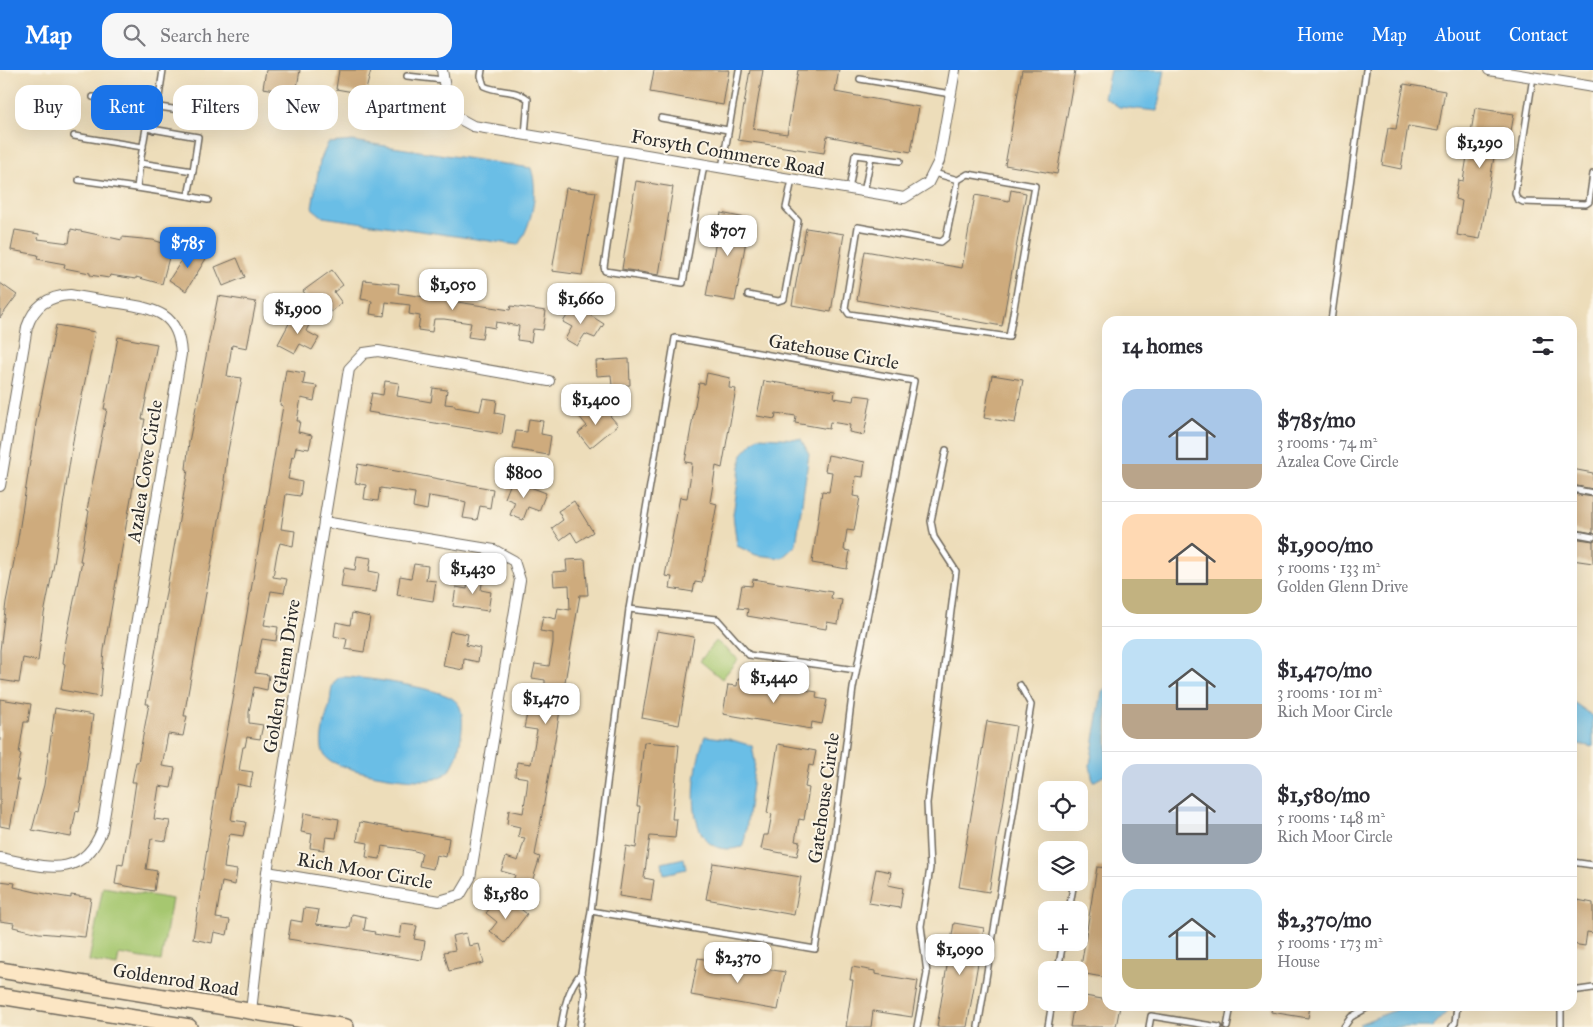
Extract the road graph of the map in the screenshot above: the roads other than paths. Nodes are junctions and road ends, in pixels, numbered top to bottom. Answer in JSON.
{"nodes":[{"id":1,"x":163,"y":70,"type":"edge"},
{"id":2,"x":482,"y":70,"type":"edge"},
{"id":3,"x":739,"y":70,"type":"edge"},
{"id":4,"x":954,"y":70,"type":"edge"},
{"id":5,"x":1366,"y":70,"type":"edge"},
{"id":6,"x":1489,"y":70,"type":"edge"},
{"id":7,"x":443,"y":75,"type":"edge"},
{"id":8,"x":407,"y":76,"type":"dead end"},
{"id":9,"x":1533,"y":77,"type":"junction"},
{"id":10,"x":860,"y":79,"type":"dead end"},
{"id":11,"x":161,"y":85,"type":"edge"},
{"id":12,"x":1593,"y":87,"type":"edge"},
{"id":13,"x":950,"y":94,"type":"junction"},
{"id":14,"x":661,"y":118,"type":"dead end"},
{"id":15,"x":146,"y":130,"type":"edge"},
{"id":16,"x":154,"y":130,"type":"edge"},
{"id":17,"x":728,"y":130,"type":"junction"},
{"id":18,"x":525,"y":135,"type":"junction"},
{"id":19,"x":74,"y":136,"type":"dead end"},
{"id":20,"x":143,"y":147,"type":"junction"},
{"id":21,"x":621,"y":152,"type":"junction"},
{"id":22,"x":871,"y":157,"type":"junction"},
{"id":23,"x":900,"y":161,"type":"dead end"},
{"id":24,"x":140,"y":163,"type":"junction"},
{"id":25,"x":704,"y":165,"type":"junction"},
{"id":26,"x":722,"y":168,"type":"junction"},
{"id":27,"x":193,"y":171,"type":"junction"},
{"id":28,"x":934,"y":173,"type":"junction"},
{"id":29,"x":1593,"y":174,"type":"edge"},
{"id":30,"x":79,"y":180,"type":"dead end"},
{"id":31,"x":792,"y":180,"type":"junction"},
{"id":32,"x":958,"y":180,"type":"junction"},
{"id":33,"x":137,"y":188,"type":"junction"},
{"id":34,"x":849,"y":190,"type":"junction"},
{"id":35,"x":864,"y":192,"type":"junction"},
{"id":36,"x":188,"y":196,"type":"junction"},
{"id":37,"x":208,"y":200,"type":"dead end"},
{"id":38,"x":748,"y":295,"type":"dead end"},
{"id":39,"x":1331,"y":316,"type":"edge"},
{"id":40,"x":550,"y":381,"type":"dead end"},
{"id":41,"x":946,"y":450,"type":"dead end"},
{"id":42,"x":0,"y":486,"type":"edge"},
{"id":43,"x":1577,"y":490,"type":"edge"},
{"id":44,"x":1593,"y":493,"type":"edge"},
{"id":45,"x":324,"y":522,"type":"junction"},
{"id":46,"x":1577,"y":534,"type":"edge"},
{"id":47,"x":1593,"y":537,"type":"edge"},
{"id":48,"x":629,"y":609,"type":"junction"},
{"id":49,"x":856,"y":670,"type":"junction"},
{"id":50,"x":1020,"y":685,"type":"dead end"},
{"id":51,"x":0,"y":858,"type":"edge"},
{"id":52,"x":1577,"y":863,"type":"edge"},
{"id":53,"x":1593,"y":866,"type":"edge"},
{"id":54,"x":268,"y":872,"type":"junction"},
{"id":55,"x":591,"y":911,"type":"junction"},
{"id":56,"x":0,"y":970,"type":"edge"},
{"id":57,"x":581,"y":973,"type":"junction"},
{"id":58,"x":1593,"y":988,"type":"edge"},
{"id":59,"x":1577,"y":990,"type":"edge"},
{"id":60,"x":0,"y":996,"type":"edge"},
{"id":61,"x":251,"y":1011,"type":"junction"},
{"id":62,"x":1051,"y":1011,"type":"edge"},
{"id":63,"x":1230,"y":1011,"type":"edge"},
{"id":64,"x":1360,"y":1011,"type":"edge"},
{"id":65,"x":1457,"y":1011,"type":"edge"},
{"id":66,"x":1561,"y":1011,"type":"edge"},
{"id":67,"x":189,"y":1027,"type":"edge"},
{"id":68,"x":346,"y":1027,"type":"edge"},
{"id":69,"x":562,"y":1027,"type":"edge"},
{"id":70,"x":580,"y":1027,"type":"edge"},
{"id":71,"x":918,"y":1027,"type":"edge"},
{"id":72,"x":978,"y":1027,"type":"edge"},
{"id":73,"x":1048,"y":1027,"type":"edge"},
{"id":74,"x":1149,"y":1027,"type":"edge"},
{"id":75,"x":1219,"y":1027,"type":"edge"},
{"id":76,"x":1227,"y":1027,"type":"edge"},
{"id":77,"x":1344,"y":1027,"type":"edge"},
{"id":78,"x":1452,"y":1027,"type":"edge"},
{"id":79,"x":1561,"y":1027,"type":"edge"}],
"edges":[{"from":1,"to":11,"type":"lane"},
{"from":2,"to":18,"type":"lane"},
{"from":3,"to":17,"type":"lane"},
{"from":4,"to":13,"type":"street","name":"Forsyth Commerce Road"},
{"from":5,"to":39,"type":"lane"},
{"from":6,"to":9,"type":"street"},
{"from":7,"to":8,"type":"lane"},
{"from":7,"to":18,"type":"street","name":"Forsyth Commerce Road"},
{"from":9,"to":12,"type":"street"},
{"from":9,"to":29,"type":"lane"},
{"from":10,"to":13,"type":"lane"},
{"from":13,"to":28,"type":"street","name":"Forsyth Commerce Road"},
{"from":14,"to":17,"type":"lane"},
{"from":15,"to":20,"type":"lane"},
{"from":16,"to":27,"type":"lane"},
{"from":17,"to":26,"type":"lane"},
{"from":18,"to":21,"type":"street","name":"Forsyth Commerce Road"},
{"from":19,"to":20,"type":"lane"},
{"from":20,"to":24,"type":"lane"},
{"from":21,"to":25,"type":"street","name":"Forsyth Commerce Road"},
{"from":21,"to":25,"type":"lane"},
{"from":22,"to":23,"type":"lane"},
{"from":22,"to":34,"type":"lane"},
{"from":22,"to":35,"type":"lane"},
{"from":24,"to":27,"type":"lane"},
{"from":24,"to":33,"type":"lane"},
{"from":25,"to":26,"type":"street","name":"Forsyth Commerce Road"},
{"from":26,"to":31,"type":"street","name":"Forsyth Commerce Road"},
{"from":27,"to":36,"type":"lane"},
{"from":28,"to":32,"type":"lane"},
{"from":28,"to":35,"type":"street","name":"Forsyth Commerce Road"},
{"from":30,"to":33,"type":"lane"},
{"from":31,"to":34,"type":"street","name":"Forsyth Commerce Road"},
{"from":31,"to":38,"type":"lane"},
{"from":32,"to":32,"type":"lane"},
{"from":33,"to":36,"type":"lane"},
{"from":34,"to":35,"type":"street","name":"Forsyth Commerce Road"},
{"from":36,"to":37,"type":"lane"},
{"from":40,"to":45,"type":"street","name":"Golden Glenn Drive"},
{"from":41,"to":71,"type":"lane"},
{"from":42,"to":51,"type":"street","name":"Azalea Cove Circle"},
{"from":43,"to":44,"type":"lane"},
{"from":45,"to":54,"type":"street","name":"Golden Glenn Drive"},
{"from":45,"to":54,"type":"street","name":"Rich Moor Circle"},
{"from":46,"to":47,"type":"lane"},
{"from":48,"to":49,"type":"lane"},
{"from":48,"to":49,"type":"lane","name":"Gatehouse Circle"},
{"from":48,"to":55,"type":"lane","name":"Gatehouse Circle"},
{"from":49,"to":55,"type":"lane","name":"Gatehouse Circle"},
{"from":50,"to":72,"type":"lane"},
{"from":52,"to":53,"type":"lane"},
{"from":54,"to":61,"type":"street","name":"Golden Glenn Drive"},
{"from":55,"to":57,"type":"lane","name":"Gatehouse Circle"},
{"from":56,"to":61,"type":"main road","name":"Goldenrod Road"},
{"from":57,"to":69,"type":"lane","name":"Gatehouse Circle"},
{"from":57,"to":70,"type":"lane","name":"Gatehouse Circle"},
{"from":58,"to":59,"type":"lane"},
{"from":60,"to":67,"type":"main road"},
{"from":61,"to":68,"type":"main road","name":"Goldenrod Road"},
{"from":62,"to":73,"type":"lane"},
{"from":63,"to":76,"type":"lane"},
{"from":64,"to":77,"type":"lane"},
{"from":65,"to":78,"type":"lane"},
{"from":66,"to":79,"type":"lane"},
{"from":74,"to":75,"type":"lane"}]}
